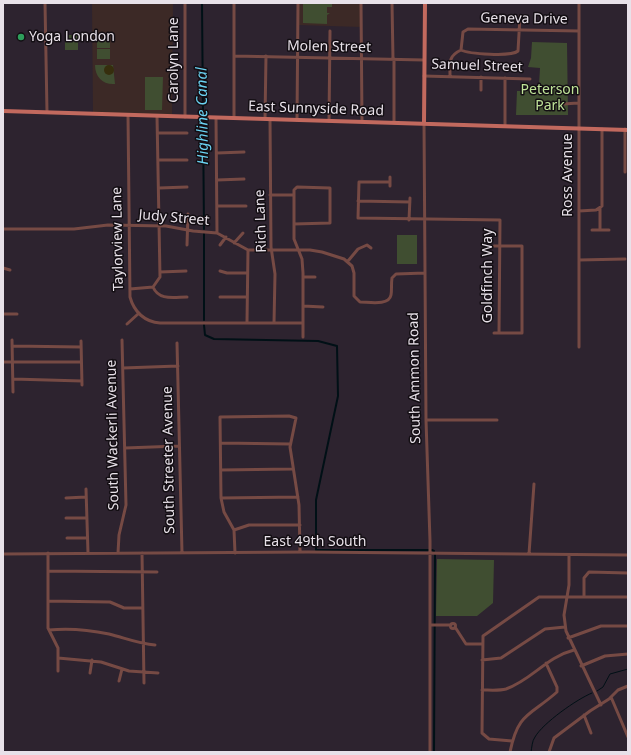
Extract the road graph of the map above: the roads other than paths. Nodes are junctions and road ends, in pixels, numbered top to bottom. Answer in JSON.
{"nodes":[{"id":1,"x":45,"y":3,"type":"edge"},
{"id":2,"x":185,"y":3,"type":"edge"},
{"id":3,"x":234,"y":3,"type":"edge"},
{"id":4,"x":298,"y":3,"type":"edge"},
{"id":5,"x":361,"y":3,"type":"edge"},
{"id":6,"x":392,"y":3,"type":"edge"},
{"id":7,"x":425,"y":3,"type":"edge"},
{"id":8,"x":579,"y":3,"type":"edge"},
{"id":9,"x":520,"y":16,"type":"dead end"},
{"id":10,"x":520,"y":30,"type":"junction"},
{"id":11,"x":330,"y":31,"type":"dead end"},
{"id":12,"x":579,"y":31,"type":"junction"},
{"id":13,"x":461,"y":50,"type":"junction"},
{"id":14,"x":234,"y":56,"type":"junction"},
{"id":15,"x":266,"y":56,"type":"junction"},
{"id":16,"x":298,"y":57,"type":"junction"},
{"id":17,"x":330,"y":58,"type":"junction"},
{"id":18,"x":361,"y":59,"type":"junction"},
{"id":19,"x":393,"y":59,"type":"junction"},
{"id":20,"x":424,"y":60,"type":"junction"},
{"id":21,"x":424,"y":76,"type":"junction"},
{"id":22,"x":450,"y":76,"type":"junction"},
{"id":23,"x":481,"y":77,"type":"junction"},
{"id":24,"x":504,"y":78,"type":"junction"},
{"id":25,"x":530,"y":79,"type":"dead end"},
{"id":26,"x":481,"y":90,"type":"dead end"},
{"id":27,"x":578,"y":103,"type":"junction"},
{"id":28,"x":564,"y":104,"type":"dead end"},
{"id":29,"x":3,"y":111,"type":"edge"},
{"id":30,"x":47,"y":112,"type":"junction"},
{"id":31,"x":128,"y":115,"type":"junction"},
{"id":32,"x":157,"y":116,"type":"junction"},
{"id":33,"x":185,"y":117,"type":"junction"},
{"id":34,"x":216,"y":118,"type":"junction"},
{"id":35,"x":234,"y":118,"type":"junction"},
{"id":36,"x":268,"y":119,"type":"junction"},
{"id":37,"x":297,"y":120,"type":"junction"},
{"id":38,"x":329,"y":120,"type":"junction"},
{"id":39,"x":362,"y":122,"type":"junction"},
{"id":40,"x":394,"y":122,"type":"junction"},
{"id":41,"x":424,"y":122,"type":"junction"},
{"id":42,"x":504,"y":125,"type":"junction"},
{"id":43,"x":579,"y":128,"type":"junction"},
{"id":44,"x":602,"y":129,"type":"junction"},
{"id":45,"x":626,"y":130,"type":"edge"},
{"id":46,"x":158,"y":133,"type":"junction"},
{"id":47,"x":187,"y":133,"type":"dead end"},
{"id":48,"x":244,"y":152,"type":"dead end"},
{"id":49,"x":217,"y":153,"type":"junction"},
{"id":50,"x":159,"y":160,"type":"junction"},
{"id":51,"x":187,"y":160,"type":"dead end"},
{"id":52,"x":625,"y":172,"type":"dead end"},
{"id":53,"x":390,"y":177,"type":"dead end"},
{"id":54,"x":244,"y":179,"type":"dead end"},
{"id":55,"x":217,"y":180,"type":"junction"},
{"id":56,"x":390,"y":182,"type":"junction"},
{"id":57,"x":390,"y":186,"type":"dead end"},
{"id":58,"x":187,"y":187,"type":"dead end"},
{"id":59,"x":159,"y":188,"type":"junction"},
{"id":60,"x":270,"y":194,"type":"junction"},
{"id":61,"x":294,"y":194,"type":"junction"},
{"id":62,"x":410,"y":198,"type":"dead end"},
{"id":63,"x":358,"y":202,"type":"junction"},
{"id":64,"x":410,"y":202,"type":"junction"},
{"id":65,"x":217,"y":206,"type":"junction"},
{"id":66,"x":246,"y":206,"type":"dead end"},
{"id":67,"x":600,"y":208,"type":"junction"},
{"id":68,"x":579,"y":211,"type":"junction"},
{"id":69,"x":188,"y":214,"type":"dead end"},
{"id":70,"x":410,"y":220,"type":"junction"},
{"id":71,"x":424,"y":220,"type":"junction"},
{"id":72,"x":294,"y":224,"type":"junction"},
{"id":73,"x":129,"y":225,"type":"junction"},
{"id":74,"x":160,"y":226,"type":"junction"},
{"id":75,"x":3,"y":229,"type":"edge"},
{"id":76,"x":187,"y":230,"type":"junction"},
{"id":77,"x":592,"y":230,"type":"dead end"},
{"id":78,"x":600,"y":230,"type":"junction"},
{"id":79,"x":610,"y":230,"type":"dead end"},
{"id":80,"x":217,"y":233,"type":"junction"},
{"id":81,"x":243,"y":233,"type":"dead end"},
{"id":82,"x":226,"y":237,"type":"junction"},
{"id":83,"x":234,"y":243,"type":"junction"},
{"id":84,"x":187,"y":245,"type":"dead end"},
{"id":85,"x":220,"y":245,"type":"dead end"},
{"id":86,"x":494,"y":246,"type":"dead end"},
{"id":87,"x":500,"y":246,"type":"junction"},
{"id":88,"x":371,"y":248,"type":"dead end"},
{"id":89,"x":248,"y":250,"type":"junction"},
{"id":90,"x":271,"y":250,"type":"junction"},
{"id":91,"x":299,"y":250,"type":"junction"},
{"id":92,"x":625,"y":259,"type":"dead end"},
{"id":93,"x":579,"y":260,"type":"junction"},
{"id":94,"x":348,"y":261,"type":"junction"},
{"id":95,"x":3,"y":268,"type":"edge"},
{"id":96,"x":10,"y":270,"type":"dead end"},
{"id":97,"x":186,"y":271,"type":"dead end"},
{"id":98,"x":220,"y":271,"type":"dead end"},
{"id":99,"x":160,"y":272,"type":"junction"},
{"id":100,"x":247,"y":273,"type":"junction"},
{"id":101,"x":425,"y":273,"type":"junction"},
{"id":102,"x":303,"y":277,"type":"junction"},
{"id":103,"x":315,"y":278,"type":"dead end"},
{"id":104,"x":153,"y":287,"type":"junction"},
{"id":105,"x":130,"y":289,"type":"junction"},
{"id":106,"x":187,"y":296,"type":"dead end"},
{"id":107,"x":220,"y":297,"type":"dead end"},
{"id":108,"x":247,"y":297,"type":"junction"},
{"id":109,"x":303,"y":306,"type":"junction"},
{"id":110,"x":323,"y":306,"type":"dead end"},
{"id":111,"x":3,"y":314,"type":"edge"},
{"id":112,"x":17,"y":314,"type":"dead end"},
{"id":113,"x":138,"y":314,"type":"junction"},
{"id":114,"x":247,"y":322,"type":"junction"},
{"id":115,"x":274,"y":323,"type":"junction"},
{"id":116,"x":303,"y":323,"type":"junction"},
{"id":117,"x":127,"y":324,"type":"dead end"},
{"id":118,"x":494,"y":333,"type":"dead end"},
{"id":119,"x":499,"y":333,"type":"junction"},
{"id":120,"x":303,"y":337,"type":"dead end"},
{"id":121,"x":12,"y":340,"type":"dead end"},
{"id":122,"x":122,"y":340,"type":"dead end"},
{"id":123,"x":81,"y":341,"type":"dead end"},
{"id":124,"x":177,"y":344,"type":"dead end"},
{"id":125,"x":12,"y":346,"type":"junction"},
{"id":126,"x":81,"y":347,"type":"junction"},
{"id":127,"x":579,"y":347,"type":"dead end"},
{"id":128,"x":3,"y":362,"type":"edge"},
{"id":129,"x":13,"y":362,"type":"junction"},
{"id":130,"x":81,"y":362,"type":"junction"},
{"id":131,"x":178,"y":366,"type":"junction"},
{"id":132,"x":123,"y":368,"type":"junction"},
{"id":133,"x":13,"y":379,"type":"junction"},
{"id":134,"x":82,"y":381,"type":"junction"},
{"id":135,"x":82,"y":385,"type":"dead end"},
{"id":136,"x":13,"y":392,"type":"dead end"},
{"id":137,"x":426,"y":420,"type":"junction"},
{"id":138,"x":497,"y":420,"type":"dead end"},
{"id":139,"x":220,"y":444,"type":"junction"},
{"id":140,"x":290,"y":444,"type":"junction"},
{"id":141,"x":179,"y":446,"type":"junction"},
{"id":142,"x":125,"y":448,"type":"junction"},
{"id":143,"x":292,"y":469,"type":"junction"},
{"id":144,"x":221,"y":470,"type":"junction"},
{"id":145,"x":534,"y":484,"type":"dead end"},
{"id":146,"x":86,"y":489,"type":"dead end"},
{"id":147,"x":86,"y":497,"type":"junction"},
{"id":148,"x":298,"y":497,"type":"junction"},
{"id":149,"x":66,"y":498,"type":"dead end"},
{"id":150,"x":221,"y":498,"type":"junction"},
{"id":151,"x":66,"y":518,"type":"dead end"},
{"id":152,"x":87,"y":518,"type":"junction"},
{"id":153,"x":300,"y":525,"type":"junction"},
{"id":154,"x":234,"y":530,"type":"junction"},
{"id":155,"x":67,"y":538,"type":"dead end"},
{"id":156,"x":88,"y":538,"type":"junction"},
{"id":157,"x":300,"y":552,"type":"junction"},
{"id":158,"x":48,"y":553,"type":"junction"},
{"id":159,"x":88,"y":553,"type":"junction"},
{"id":160,"x":118,"y":553,"type":"junction"},
{"id":161,"x":142,"y":553,"type":"junction"},
{"id":162,"x":182,"y":553,"type":"junction"},
{"id":163,"x":235,"y":553,"type":"junction"},
{"id":164,"x":430,"y":553,"type":"junction"},
{"id":165,"x":3,"y":554,"type":"edge"},
{"id":166,"x":529,"y":554,"type":"junction"},
{"id":167,"x":569,"y":554,"type":"junction"},
{"id":168,"x":628,"y":555,"type":"edge"},
{"id":169,"x":48,"y":571,"type":"junction"},
{"id":170,"x":142,"y":572,"type":"junction"},
{"id":171,"x":157,"y":572,"type":"dead end"},
{"id":172,"x":628,"y":572,"type":"edge"},
{"id":173,"x":567,"y":597,"type":"junction"},
{"id":174,"x":584,"y":597,"type":"junction"},
{"id":175,"x":628,"y":597,"type":"edge"},
{"id":176,"x":48,"y":602,"type":"junction"},
{"id":177,"x":143,"y":608,"type":"junction"},
{"id":178,"x":431,"y":625,"type":"junction"},
{"id":179,"x":628,"y":626,"type":"edge"},
{"id":180,"x":565,"y":627,"type":"junction"},
{"id":181,"x":49,"y":630,"type":"junction"},
{"id":182,"x":568,"y":638,"type":"junction"},
{"id":183,"x":143,"y":644,"type":"junction"},
{"id":184,"x":482,"y":644,"type":"junction"},
{"id":185,"x":155,"y":645,"type":"dead end"},
{"id":186,"x":574,"y":650,"type":"junction"},
{"id":187,"x":628,"y":654,"type":"edge"},
{"id":188,"x":58,"y":658,"type":"junction"},
{"id":189,"x":92,"y":660,"type":"junction"},
{"id":190,"x":482,"y":660,"type":"junction"},
{"id":191,"x":546,"y":663,"type":"junction"},
{"id":192,"x":581,"y":666,"type":"junction"},
{"id":193,"x":122,"y":669,"type":"junction"},
{"id":194,"x":58,"y":671,"type":"dead end"},
{"id":195,"x":90,"y":673,"type":"dead end"},
{"id":196,"x":144,"y":673,"type":"junction"},
{"id":197,"x":158,"y":673,"type":"dead end"},
{"id":198,"x":119,"y":681,"type":"dead end"},
{"id":199,"x":144,"y":683,"type":"dead end"},
{"id":200,"x":628,"y":686,"type":"edge"},
{"id":201,"x":482,"y":690,"type":"junction"},
{"id":202,"x":611,"y":697,"type":"junction"},
{"id":203,"x":601,"y":705,"type":"junction"},
{"id":204,"x":584,"y":716,"type":"junction"},
{"id":205,"x":591,"y":733,"type":"dead end"},
{"id":206,"x":628,"y":737,"type":"edge"},
{"id":207,"x":512,"y":741,"type":"junction"},
{"id":208,"x":430,"y":752,"type":"edge"},
{"id":209,"x":510,"y":752,"type":"edge"},
{"id":210,"x":549,"y":752,"type":"edge"}],
"edges":[{"from":1,"to":30,"type":"street"},
{"from":2,"to":33,"type":"street","name":"Carolyn Lane"},
{"from":3,"to":14,"type":"street"},
{"from":4,"to":16,"type":"street"},
{"from":5,"to":18,"type":"street"},
{"from":6,"to":19,"type":"street"},
{"from":7,"to":20,"type":"main road","name":"South Ammon Road"},
{"from":8,"to":12,"type":"street","name":"Ross Avenue"},
{"from":9,"to":10,"type":"street"},
{"from":10,"to":12,"type":"street","name":"Geneva Drive"},
{"from":10,"to":13,"type":"street","name":"Geneva Drive"},
{"from":10,"to":13,"type":"street"},
{"from":11,"to":17,"type":"street"},
{"from":12,"to":27,"type":"street","name":"Ross Avenue"},
{"from":13,"to":22,"type":"street"},
{"from":14,"to":15,"type":"street","name":"Molen Street"},
{"from":14,"to":35,"type":"street"},
{"from":15,"to":16,"type":"street","name":"Molen Street"},
{"from":15,"to":36,"type":"street","name":"Rich Lane"},
{"from":16,"to":17,"type":"street","name":"Molen Street"},
{"from":16,"to":37,"type":"street"},
{"from":17,"to":18,"type":"street","name":"Molen Street"},
{"from":17,"to":38,"type":"street"},
{"from":18,"to":19,"type":"street","name":"Molen Street"},
{"from":18,"to":39,"type":"street"},
{"from":19,"to":20,"type":"street","name":"Molen Street"},
{"from":19,"to":40,"type":"street"},
{"from":20,"to":21,"type":"main road","name":"South Ammon Road"},
{"from":21,"to":22,"type":"street","name":"Samuel Street"},
{"from":21,"to":41,"type":"main road","name":"South Ammon Road"},
{"from":22,"to":23,"type":"street","name":"Samuel Street"},
{"from":23,"to":24,"type":"street","name":"Samuel Street"},
{"from":23,"to":26,"type":"street"},
{"from":24,"to":25,"type":"street","name":"Samuel Street"},
{"from":24,"to":42,"type":"street"},
{"from":27,"to":28,"type":"street"},
{"from":27,"to":43,"type":"street","name":"Ross Avenue"},
{"from":29,"to":30,"type":"main road","name":"East Sunnyside Road"},
{"from":30,"to":31,"type":"main road","name":"East Sunnyside Road"},
{"from":31,"to":32,"type":"main road","name":"East Sunnyside Road"},
{"from":31,"to":73,"type":"street","name":"Taylorview Lane"},
{"from":32,"to":33,"type":"main road","name":"East Sunnyside Road"},
{"from":32,"to":46,"type":"street"},
{"from":33,"to":34,"type":"main road","name":"East Sunnyside Road"},
{"from":34,"to":35,"type":"main road","name":"East Sunnyside Road"},
{"from":34,"to":49,"type":"street"},
{"from":35,"to":36,"type":"main road","name":"East Sunnyside Road"},
{"from":36,"to":37,"type":"main road","name":"East Sunnyside Road"},
{"from":36,"to":60,"type":"street","name":"Rich Lane"},
{"from":37,"to":38,"type":"main road","name":"East Sunnyside Road"},
{"from":38,"to":39,"type":"main road","name":"East Sunnyside Road"},
{"from":39,"to":40,"type":"main road","name":"East Sunnyside Road"},
{"from":40,"to":41,"type":"main road","name":"East Sunnyside Road"},
{"from":41,"to":42,"type":"main road","name":"East Sunnyside Road"},
{"from":41,"to":71,"type":"street","name":"South Ammon Road"},
{"from":42,"to":43,"type":"main road","name":"East Sunnyside Road"},
{"from":43,"to":44,"type":"main road","name":"East Sunnyside Road"},
{"from":43,"to":68,"type":"street","name":"Ross Avenue"},
{"from":44,"to":45,"type":"main road","name":"East Sunnyside Road"},
{"from":44,"to":67,"type":"street"},
{"from":45,"to":52,"type":"street"},
{"from":46,"to":47,"type":"street"},
{"from":46,"to":50,"type":"street"},
{"from":48,"to":49,"type":"street"},
{"from":49,"to":55,"type":"street"},
{"from":50,"to":51,"type":"street"},
{"from":50,"to":59,"type":"street"},
{"from":53,"to":56,"type":"street"},
{"from":54,"to":55,"type":"street"},
{"from":55,"to":65,"type":"street"},
{"from":56,"to":57,"type":"street"},
{"from":56,"to":63,"type":"street"},
{"from":58,"to":59,"type":"street"},
{"from":59,"to":74,"type":"street"},
{"from":60,"to":61,"type":"street"},
{"from":60,"to":90,"type":"street","name":"Rich Lane"},
{"from":61,"to":72,"type":"street"},
{"from":61,"to":72,"type":"street"},
{"from":62,"to":64,"type":"street"},
{"from":63,"to":64,"type":"street"},
{"from":63,"to":70,"type":"street"},
{"from":64,"to":70,"type":"street"},
{"from":65,"to":66,"type":"street"},
{"from":65,"to":80,"type":"street"},
{"from":67,"to":68,"type":"street"},
{"from":67,"to":78,"type":"street"},
{"from":68,"to":93,"type":"street","name":"Ross Avenue"},
{"from":69,"to":76,"type":"street"},
{"from":70,"to":71,"type":"street"},
{"from":71,"to":87,"type":"street","name":"Goldfinch Way"},
{"from":71,"to":101,"type":"street","name":"South Ammon Road"},
{"from":72,"to":91,"type":"street"},
{"from":73,"to":74,"type":"street","name":"Judy Street"},
{"from":73,"to":75,"type":"street","name":"Judy Street"},
{"from":73,"to":105,"type":"street","name":"Taylorview Lane"},
{"from":74,"to":76,"type":"street","name":"Judy Street"},
{"from":74,"to":99,"type":"street"},
{"from":76,"to":80,"type":"street","name":"Judy Street"},
{"from":76,"to":84,"type":"street"},
{"from":77,"to":78,"type":"street"},
{"from":78,"to":79,"type":"street"},
{"from":80,"to":82,"type":"street","name":"Judy Street"},
{"from":81,"to":83,"type":"street"},
{"from":82,"to":83,"type":"street","name":"Judy Street"},
{"from":82,"to":85,"type":"street"},
{"from":83,"to":89,"type":"street","name":"Judy Street"},
{"from":86,"to":87,"type":"street"},
{"from":87,"to":119,"type":"street","name":"Goldfinch Way"},
{"from":87,"to":119,"type":"street"},
{"from":88,"to":94,"type":"street"},
{"from":89,"to":90,"type":"street","name":"Judy Street"},
{"from":89,"to":100,"type":"street"},
{"from":90,"to":91,"type":"street","name":"Judy Street"},
{"from":90,"to":115,"type":"street","name":"Rich Lane"},
{"from":91,"to":94,"type":"street","name":"Judy Street"},
{"from":91,"to":102,"type":"street"},
{"from":92,"to":93,"type":"street"},
{"from":93,"to":127,"type":"street","name":"Ross Avenue"},
{"from":94,"to":101,"type":"street"},
{"from":95,"to":96,"type":"street"},
{"from":97,"to":99,"type":"street"},
{"from":98,"to":100,"type":"street"},
{"from":99,"to":104,"type":"street"},
{"from":100,"to":108,"type":"street"},
{"from":101,"to":137,"type":"street","name":"South Ammon Road"},
{"from":102,"to":103,"type":"street"},
{"from":102,"to":109,"type":"street"},
{"from":104,"to":105,"type":"street"},
{"from":104,"to":106,"type":"street"},
{"from":105,"to":113,"type":"street","name":"Taylorview Lane"},
{"from":107,"to":108,"type":"street"},
{"from":108,"to":114,"type":"street"},
{"from":109,"to":110,"type":"street"},
{"from":109,"to":116,"type":"street"},
{"from":111,"to":112,"type":"street"},
{"from":113,"to":114,"type":"street"},
{"from":113,"to":117,"type":"street"},
{"from":114,"to":115,"type":"street"},
{"from":115,"to":116,"type":"street"},
{"from":116,"to":120,"type":"street"},
{"from":118,"to":119,"type":"street"},
{"from":121,"to":125,"type":"street"},
{"from":122,"to":132,"type":"street","name":"South Wackerli Avenue"},
{"from":123,"to":126,"type":"street"},
{"from":124,"to":131,"type":"street","name":"South Streeter Avenue"},
{"from":125,"to":126,"type":"street"},
{"from":125,"to":129,"type":"street"},
{"from":126,"to":130,"type":"street"},
{"from":128,"to":129,"type":"street"},
{"from":129,"to":130,"type":"street"},
{"from":129,"to":133,"type":"street"},
{"from":130,"to":134,"type":"street"},
{"from":131,"to":132,"type":"street"},
{"from":131,"to":141,"type":"street","name":"South Streeter Avenue"},
{"from":132,"to":142,"type":"street","name":"South Wackerli Avenue"},
{"from":133,"to":134,"type":"street"},
{"from":133,"to":136,"type":"street"},
{"from":134,"to":135,"type":"street"},
{"from":137,"to":138,"type":"street"},
{"from":137,"to":164,"type":"street","name":"South Ammon Road"},
{"from":139,"to":140,"type":"street"},
{"from":139,"to":140,"type":"street"},
{"from":139,"to":144,"type":"street"},
{"from":140,"to":143,"type":"street"},
{"from":141,"to":142,"type":"street"},
{"from":141,"to":162,"type":"street","name":"South Streeter Avenue"},
{"from":142,"to":160,"type":"street","name":"South Wackerli Avenue"},
{"from":143,"to":144,"type":"street"},
{"from":143,"to":148,"type":"street"},
{"from":144,"to":150,"type":"street"},
{"from":145,"to":166,"type":"street"},
{"from":146,"to":147,"type":"street"},
{"from":147,"to":149,"type":"street"},
{"from":147,"to":152,"type":"street"},
{"from":148,"to":150,"type":"street"},
{"from":148,"to":153,"type":"street"},
{"from":150,"to":154,"type":"street"},
{"from":151,"to":152,"type":"street"},
{"from":152,"to":156,"type":"street"},
{"from":153,"to":154,"type":"street"},
{"from":153,"to":157,"type":"street"},
{"from":154,"to":163,"type":"street"},
{"from":155,"to":156,"type":"street"},
{"from":156,"to":159,"type":"street"},
{"from":157,"to":163,"type":"street","name":"East 49th South"},
{"from":157,"to":164,"type":"street","name":"East 49th South"},
{"from":158,"to":159,"type":"street","name":"East 49th South"},
{"from":158,"to":165,"type":"street","name":"East 49th South"},
{"from":158,"to":169,"type":"street"},
{"from":159,"to":160,"type":"street","name":"East 49th South"},
{"from":160,"to":161,"type":"street","name":"East 49th South"},
{"from":161,"to":162,"type":"street","name":"East 49th South"},
{"from":161,"to":170,"type":"street"},
{"from":162,"to":163,"type":"street","name":"East 49th South"},
{"from":164,"to":166,"type":"street","name":"East 49th South"},
{"from":164,"to":178,"type":"street","name":"South Ammon Road"},
{"from":166,"to":167,"type":"street","name":"East 49th South"},
{"from":167,"to":168,"type":"street","name":"East 49th South"},
{"from":167,"to":173,"type":"street"},
{"from":169,"to":170,"type":"street"},
{"from":169,"to":176,"type":"street"},
{"from":170,"to":171,"type":"street"},
{"from":170,"to":177,"type":"street"},
{"from":172,"to":174,"type":"street"},
{"from":173,"to":174,"type":"street"},
{"from":173,"to":180,"type":"street"},
{"from":173,"to":184,"type":"street"},
{"from":174,"to":175,"type":"street"},
{"from":176,"to":177,"type":"street"},
{"from":176,"to":181,"type":"street"},
{"from":177,"to":183,"type":"street"},
{"from":178,"to":184,"type":"street"},
{"from":178,"to":208,"type":"street","name":"South Ammon Road"},
{"from":179,"to":182,"type":"street"},
{"from":180,"to":182,"type":"street"},
{"from":180,"to":190,"type":"street"},
{"from":181,"to":183,"type":"street"},
{"from":181,"to":188,"type":"street"},
{"from":182,"to":186,"type":"street"},
{"from":183,"to":185,"type":"street"},
{"from":183,"to":196,"type":"street"},
{"from":184,"to":190,"type":"street"},
{"from":186,"to":191,"type":"street"},
{"from":186,"to":192,"type":"street"},
{"from":187,"to":192,"type":"street"},
{"from":188,"to":189,"type":"street"},
{"from":188,"to":194,"type":"street"},
{"from":189,"to":193,"type":"street"},
{"from":189,"to":195,"type":"street"},
{"from":190,"to":201,"type":"street"},
{"from":191,"to":201,"type":"street"},
{"from":191,"to":207,"type":"street"},
{"from":192,"to":203,"type":"street"},
{"from":193,"to":196,"type":"street"},
{"from":193,"to":198,"type":"street"},
{"from":196,"to":197,"type":"street"},
{"from":196,"to":199,"type":"street"},
{"from":200,"to":202,"type":"street"},
{"from":201,"to":207,"type":"street"},
{"from":202,"to":203,"type":"street"},
{"from":202,"to":206,"type":"street"},
{"from":203,"to":204,"type":"street"},
{"from":204,"to":205,"type":"street"},
{"from":204,"to":210,"type":"street"},
{"from":207,"to":209,"type":"street"}]}
